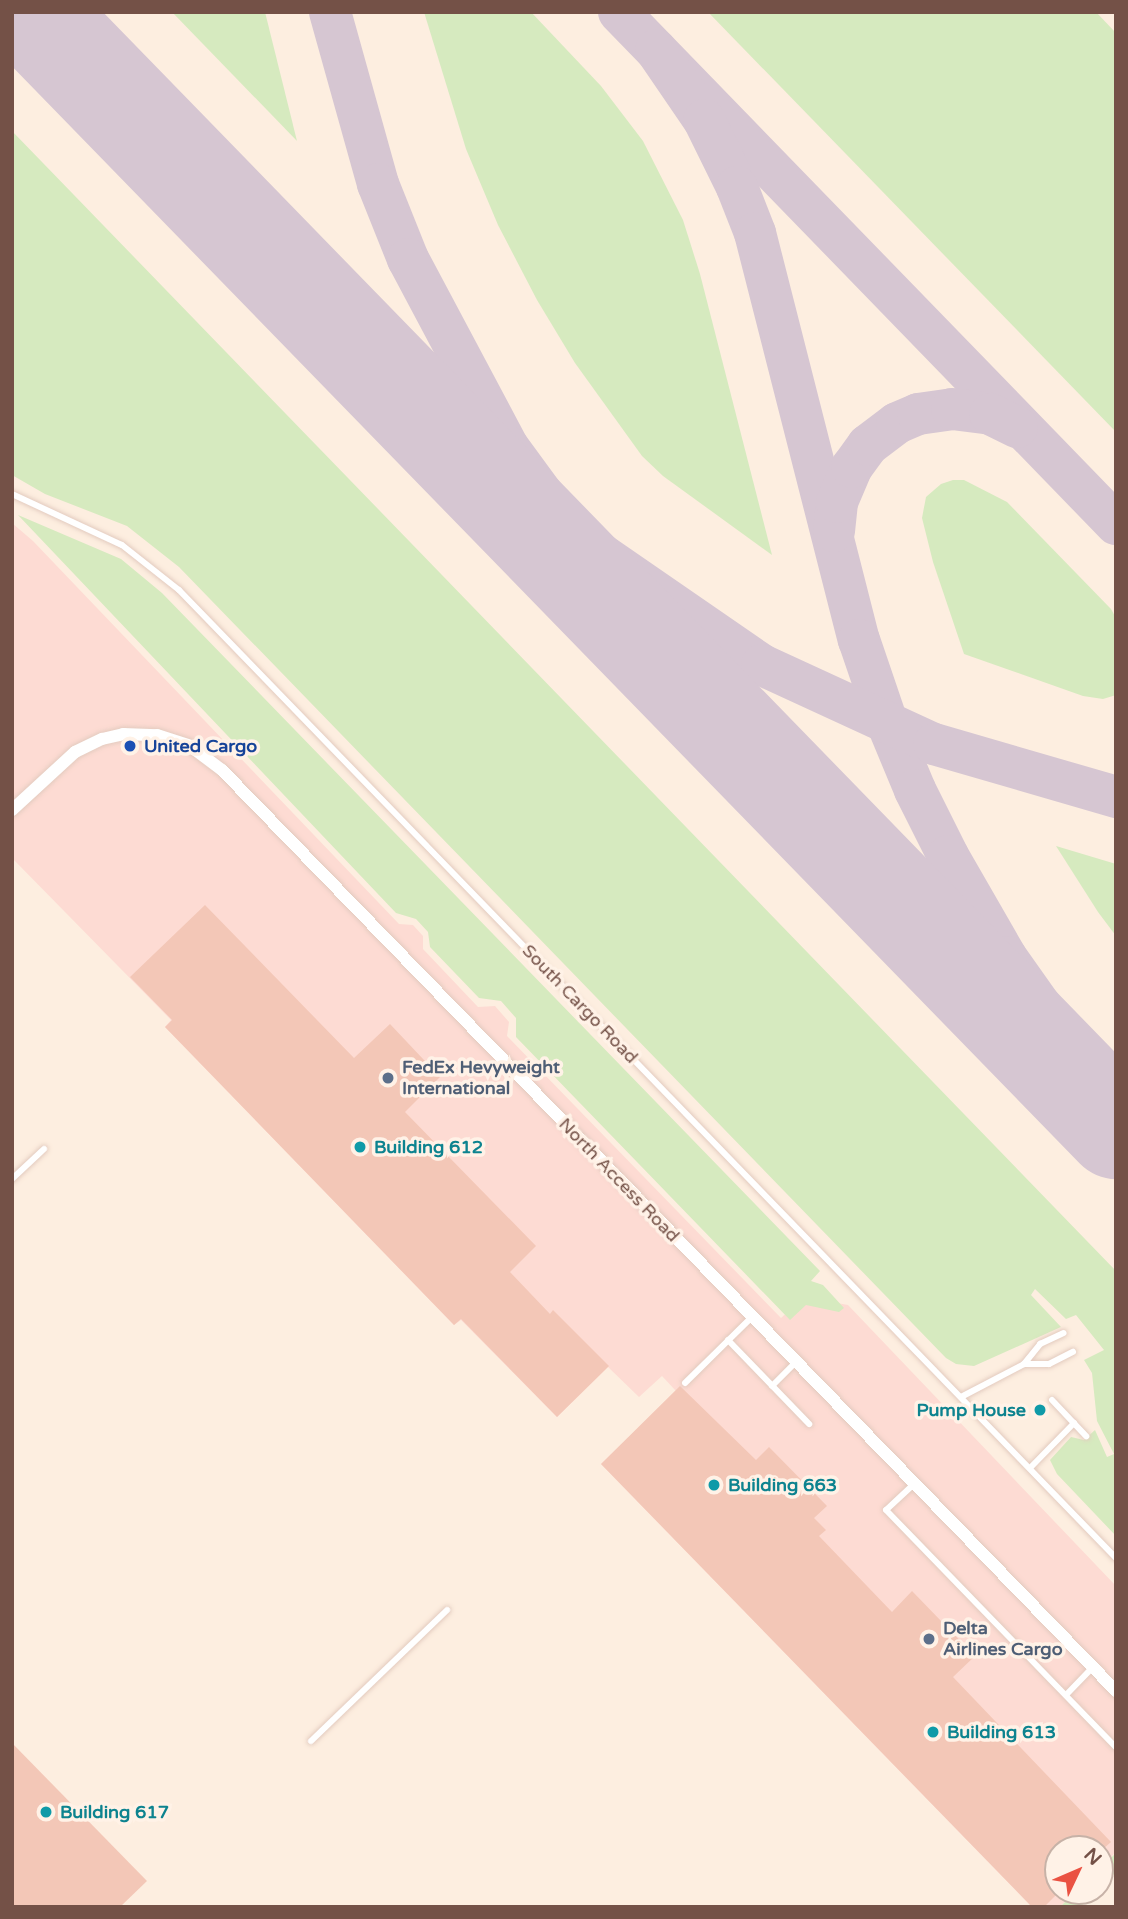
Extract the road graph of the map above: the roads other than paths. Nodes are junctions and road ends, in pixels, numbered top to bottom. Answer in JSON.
{"nodes":[{"id":1,"x":12,"y":494,"type":"edge"},
{"id":2,"x":12,"y":810,"type":"edge"},
{"id":3,"x":44,"y":1149,"type":"dead end"},
{"id":4,"x":12,"y":1179,"type":"edge"},
{"id":5,"x":752,"y":1317,"type":"junction"},
{"id":6,"x":1064,"y":1333,"type":"dead end"},
{"id":7,"x":728,"y":1340,"type":"junction"},
{"id":8,"x":1073,"y":1352,"type":"dead end"},
{"id":9,"x":796,"y":1362,"type":"junction"},
{"id":10,"x":1024,"y":1364,"type":"junction"},
{"id":11,"x":685,"y":1383,"type":"dead end"},
{"id":12,"x":772,"y":1386,"type":"junction"},
{"id":13,"x":961,"y":1397,"type":"junction"},
{"id":14,"x":1052,"y":1400,"type":"dead end"},
{"id":15,"x":1074,"y":1423,"type":"junction"},
{"id":16,"x":809,"y":1424,"type":"dead end"},
{"id":17,"x":1086,"y":1436,"type":"dead end"},
{"id":18,"x":1030,"y":1468,"type":"junction"},
{"id":19,"x":914,"y":1484,"type":"junction"},
{"id":20,"x":1116,"y":1558,"type":"edge"},
{"id":21,"x":447,"y":1609,"type":"dead end"},
{"id":22,"x":1093,"y":1667,"type":"junction"},
{"id":23,"x":1116,"y":1691,"type":"edge"},
{"id":24,"x":1066,"y":1695,"type":"junction"},
{"id":25,"x":311,"y":1741,"type":"dead end"},
{"id":26,"x":1116,"y":1746,"type":"edge"}],
"edges":[{"from":1,"to":13,"type":"lane","name":"South Cargo Road"},
{"from":2,"to":5,"type":"street","name":"North Access Road"},
{"from":3,"to":4,"type":"lane"},
{"from":5,"to":7,"type":"lane"},
{"from":5,"to":9,"type":"street","name":"North Access Road"},
{"from":6,"to":10,"type":"lane"},
{"from":7,"to":11,"type":"lane"},
{"from":7,"to":12,"type":"lane"},
{"from":8,"to":10,"type":"lane"},
{"from":9,"to":12,"type":"lane"},
{"from":9,"to":19,"type":"street","name":"North Access Road"},
{"from":10,"to":13,"type":"lane"},
{"from":12,"to":16,"type":"lane"},
{"from":13,"to":18,"type":"lane","name":"South Cargo Road"},
{"from":14,"to":15,"type":"lane"},
{"from":15,"to":17,"type":"lane"},
{"from":15,"to":18,"type":"lane"},
{"from":18,"to":20,"type":"lane","name":"South Cargo Road"},
{"from":19,"to":22,"type":"street","name":"North Access Road"},
{"from":19,"to":24,"type":"lane"},
{"from":21,"to":25,"type":"lane"},
{"from":22,"to":23,"type":"street","name":"North Access Road"},
{"from":22,"to":24,"type":"lane"},
{"from":24,"to":26,"type":"lane"}]}
